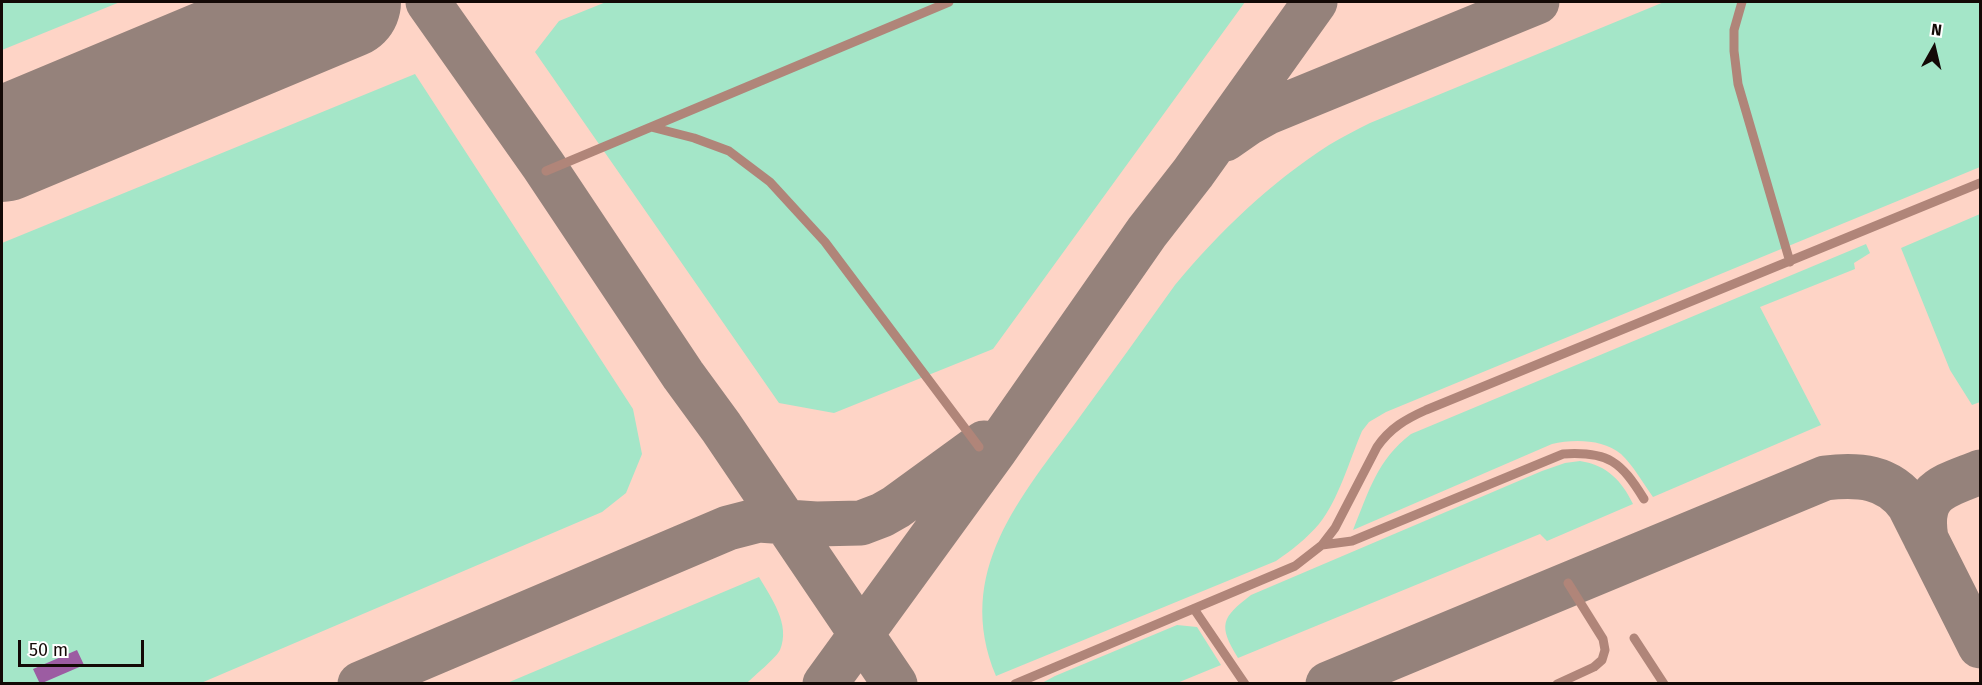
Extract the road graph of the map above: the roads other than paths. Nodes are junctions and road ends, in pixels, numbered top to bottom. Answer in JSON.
{"nodes":[{"id":1,"x":949,"y":2,"type":"edge"},
{"id":2,"x":1742,"y":2,"type":"edge"},
{"id":3,"x":651,"y":127,"type":"junction"},
{"id":4,"x":546,"y":171,"type":"dead end"},
{"id":5,"x":1980,"y":183,"type":"edge"},
{"id":6,"x":1790,"y":262,"type":"junction"},
{"id":7,"x":979,"y":447,"type":"dead end"},
{"id":8,"x":1644,"y":499,"type":"dead end"},
{"id":9,"x":1322,"y":545,"type":"junction"},
{"id":10,"x":1568,"y":583,"type":"dead end"},
{"id":11,"x":1194,"y":609,"type":"junction"},
{"id":12,"x":1634,"y":638,"type":"dead end"},
{"id":13,"x":1015,"y":684,"type":"edge"},
{"id":14,"x":1245,"y":684,"type":"edge"},
{"id":15,"x":1557,"y":684,"type":"edge"},
{"id":16,"x":1664,"y":684,"type":"edge"}],
"edges":[{"from":1,"to":3,"type":"lane"},
{"from":2,"to":6,"type":"lane"},
{"from":3,"to":4,"type":"lane"},
{"from":3,"to":7,"type":"lane"},
{"from":5,"to":6,"type":"lane"},
{"from":6,"to":9,"type":"lane"},
{"from":8,"to":9,"type":"lane"},
{"from":9,"to":11,"type":"lane"},
{"from":10,"to":15,"type":"lane"},
{"from":11,"to":13,"type":"lane"},
{"from":11,"to":14,"type":"lane"},
{"from":12,"to":16,"type":"lane"}]}
